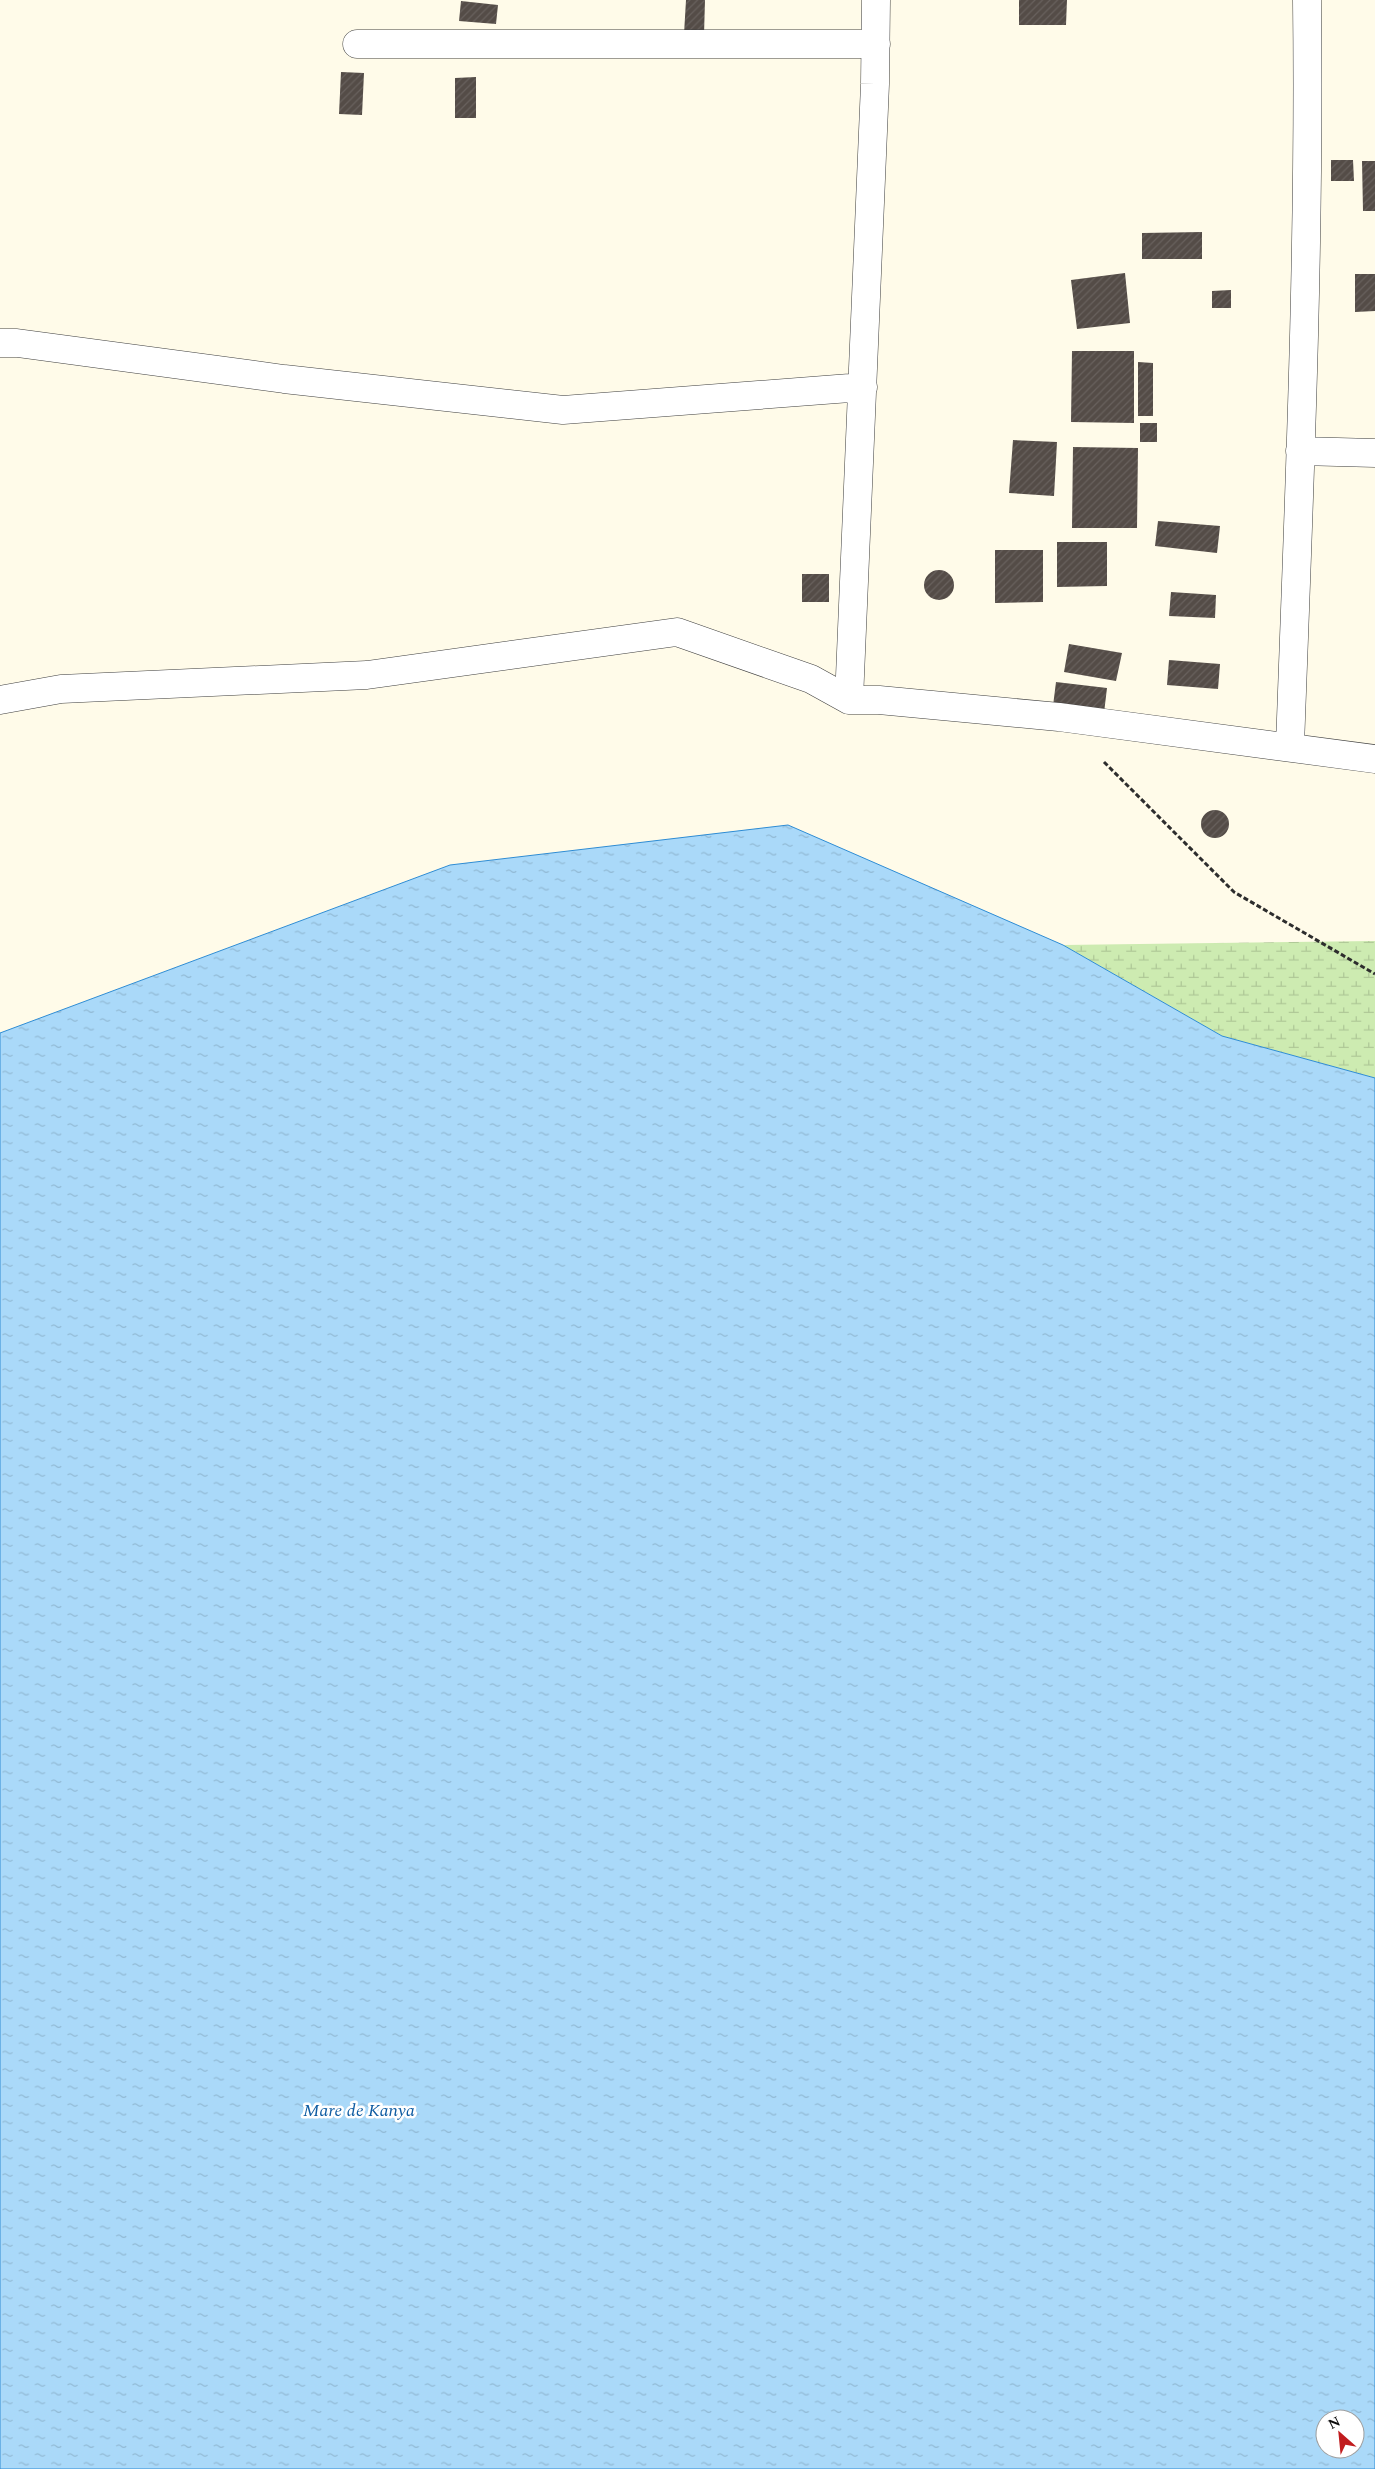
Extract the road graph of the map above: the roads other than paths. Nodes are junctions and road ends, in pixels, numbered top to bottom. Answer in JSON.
{"nodes":[{"id":1,"x":876,"y":0,"type":"edge"},
{"id":2,"x":1307,"y":0,"type":"edge"},
{"id":3,"x":356,"y":44,"type":"dead end"},
{"id":4,"x":876,"y":44,"type":"junction"},
{"id":5,"x":0,"y":343,"type":"edge"},
{"id":6,"x":863,"y":387,"type":"junction"},
{"id":7,"x":1300,"y":451,"type":"junction"},
{"id":8,"x":1375,"y":453,"type":"edge"},
{"id":9,"x":0,"y":700,"type":"edge"},
{"id":10,"x":849,"y":700,"type":"junction"},
{"id":11,"x":1290,"y":746,"type":"junction"},
{"id":12,"x":1375,"y":759,"type":"edge"}],
"edges":[{"from":1,"to":4,"type":"street"},
{"from":2,"to":7,"type":"street"},
{"from":3,"to":4,"type":"street"},
{"from":4,"to":6,"type":"street"},
{"from":5,"to":6,"type":"street"},
{"from":6,"to":10,"type":"street"},
{"from":7,"to":8,"type":"street"},
{"from":7,"to":11,"type":"street"},
{"from":9,"to":10,"type":"street"},
{"from":10,"to":11,"type":"street"},
{"from":11,"to":12,"type":"street"}]}
